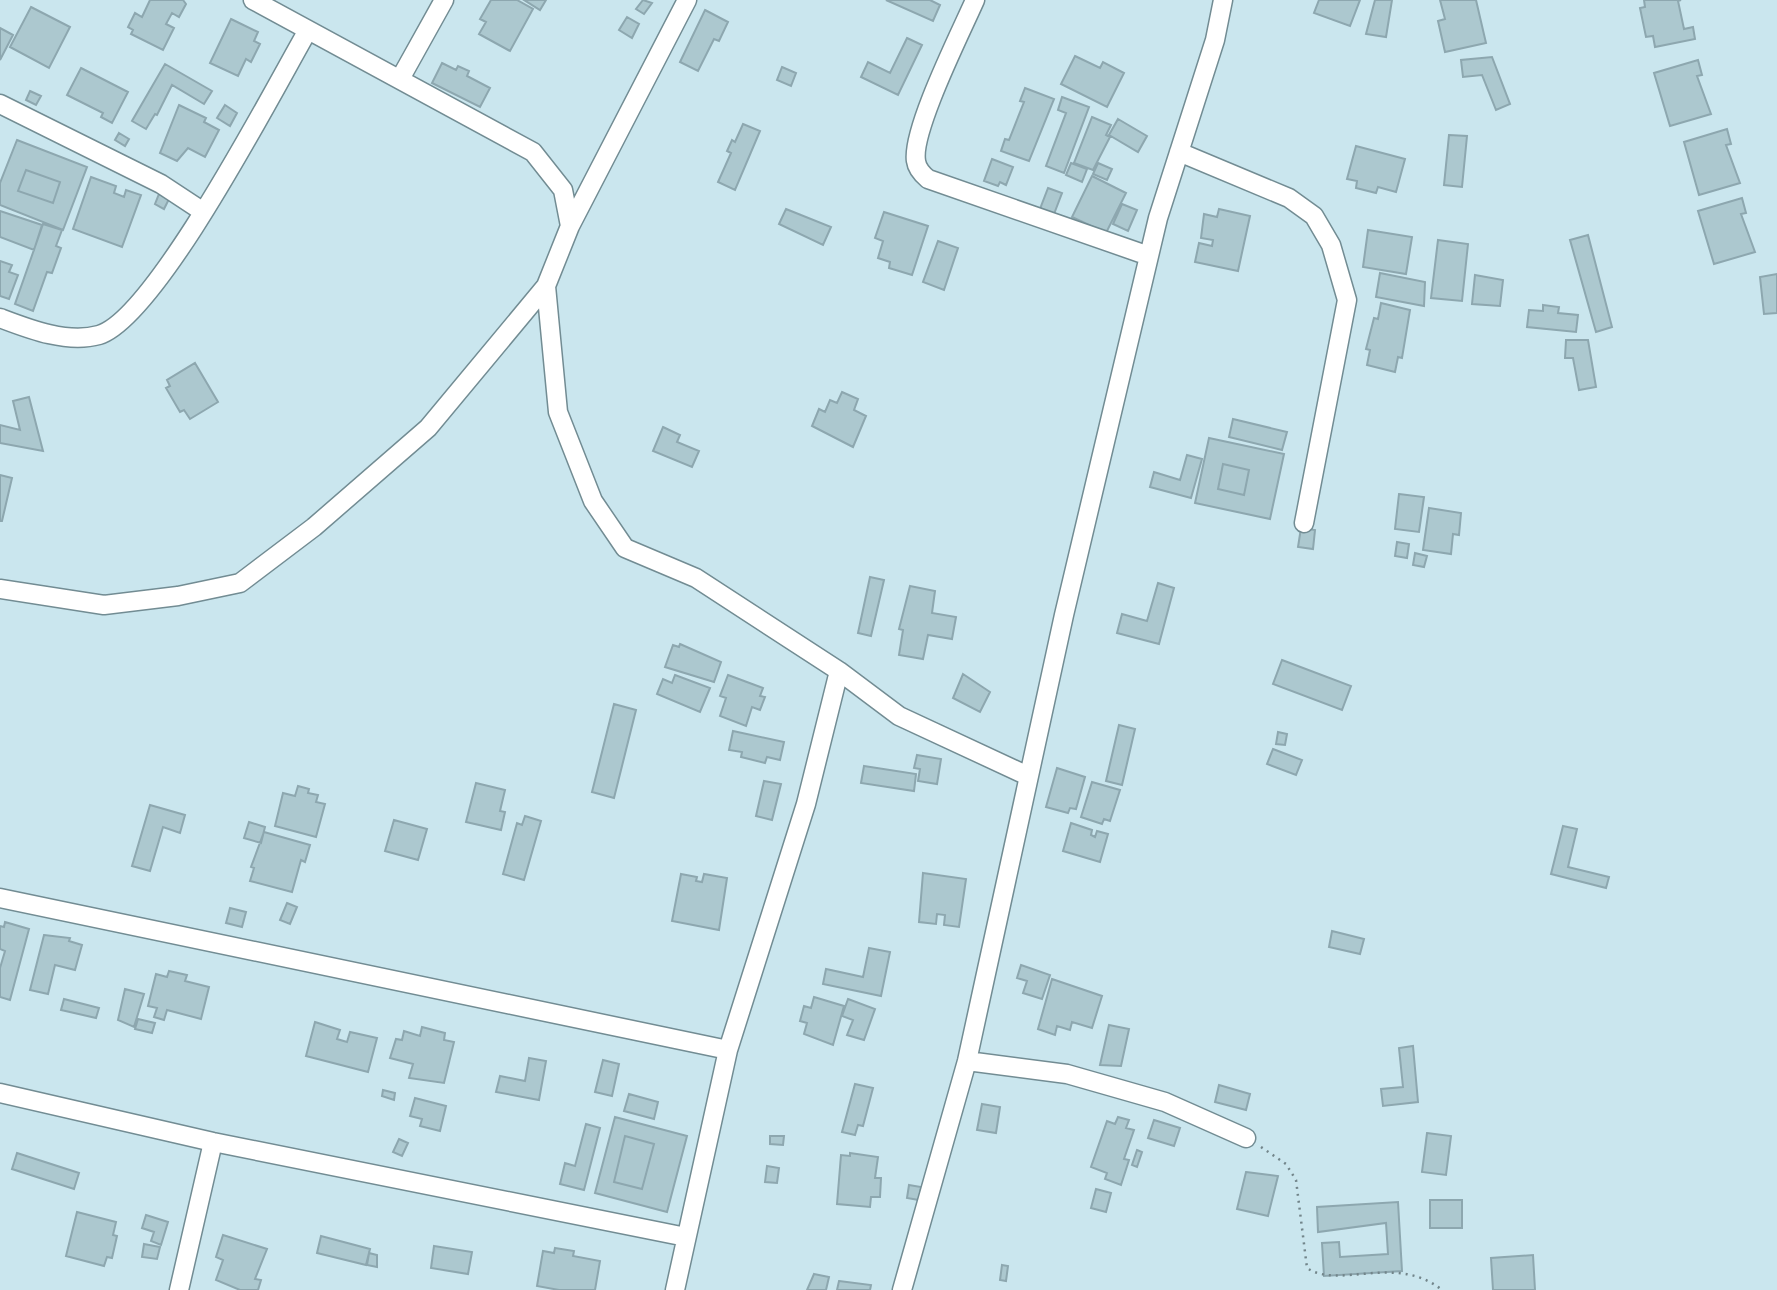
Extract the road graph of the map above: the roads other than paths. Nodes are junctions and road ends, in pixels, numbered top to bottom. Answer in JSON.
{"nodes":[{"id":1,"x":253,"y":0,"type":"edge"},
{"id":2,"x":444,"y":0,"type":"edge"},
{"id":3,"x":687,"y":0,"type":"edge"},
{"id":4,"x":975,"y":0,"type":"edge"},
{"id":5,"x":1223,"y":0,"type":"edge"},
{"id":6,"x":308,"y":30,"type":"junction"},
{"id":7,"x":400,"y":79,"type":"junction"},
{"id":8,"x":0,"y":104,"type":"edge"},
{"id":9,"x":1179,"y":152,"type":"junction"},
{"id":10,"x":202,"y":212,"type":"junction"},
{"id":11,"x":570,"y":226,"type":"junction"},
{"id":12,"x":1149,"y":256,"type":"junction"},
{"id":13,"x":546,"y":286,"type":"junction"},
{"id":14,"x":0,"y":318,"type":"edge"},
{"id":15,"x":1304,"y":523,"type":"dead end"},
{"id":16,"x":0,"y":589,"type":"edge"},
{"id":17,"x":839,"y":671,"type":"junction"},
{"id":18,"x":1028,"y":776,"type":"junction"},
{"id":19,"x":0,"y":898,"type":"edge"},
{"id":20,"x":728,"y":1050,"type":"junction"},
{"id":21,"x":967,"y":1061,"type":"junction"},
{"id":22,"x":0,"y":1093,"type":"edge"},
{"id":23,"x":1246,"y":1138,"type":"road end"},
{"id":24,"x":213,"y":1142,"type":"junction"},
{"id":25,"x":686,"y":1237,"type":"junction"},
{"id":26,"x":179,"y":1290,"type":"edge"},
{"id":27,"x":675,"y":1290,"type":"edge"},
{"id":28,"x":902,"y":1290,"type":"edge"}],
"edges":[{"from":1,"to":6,"type":"street"},
{"from":2,"to":7,"type":"street"},
{"from":3,"to":11,"type":"street"},
{"from":4,"to":12,"type":"street"},
{"from":5,"to":9,"type":"street"},
{"from":6,"to":7,"type":"street"},
{"from":6,"to":10,"type":"street"},
{"from":7,"to":11,"type":"street"},
{"from":8,"to":10,"type":"street"},
{"from":9,"to":12,"type":"street"},
{"from":9,"to":15,"type":"street"},
{"from":10,"to":14,"type":"street"},
{"from":11,"to":13,"type":"street"},
{"from":12,"to":18,"type":"street"},
{"from":13,"to":16,"type":"street"},
{"from":13,"to":17,"type":"street"},
{"from":17,"to":18,"type":"street"},
{"from":17,"to":20,"type":"street"},
{"from":18,"to":21,"type":"street"},
{"from":19,"to":20,"type":"street"},
{"from":20,"to":25,"type":"street"},
{"from":21,"to":23,"type":"street"},
{"from":21,"to":28,"type":"street"},
{"from":22,"to":24,"type":"street"},
{"from":24,"to":25,"type":"street"},
{"from":24,"to":26,"type":"street"},
{"from":25,"to":27,"type":"street"}]}
